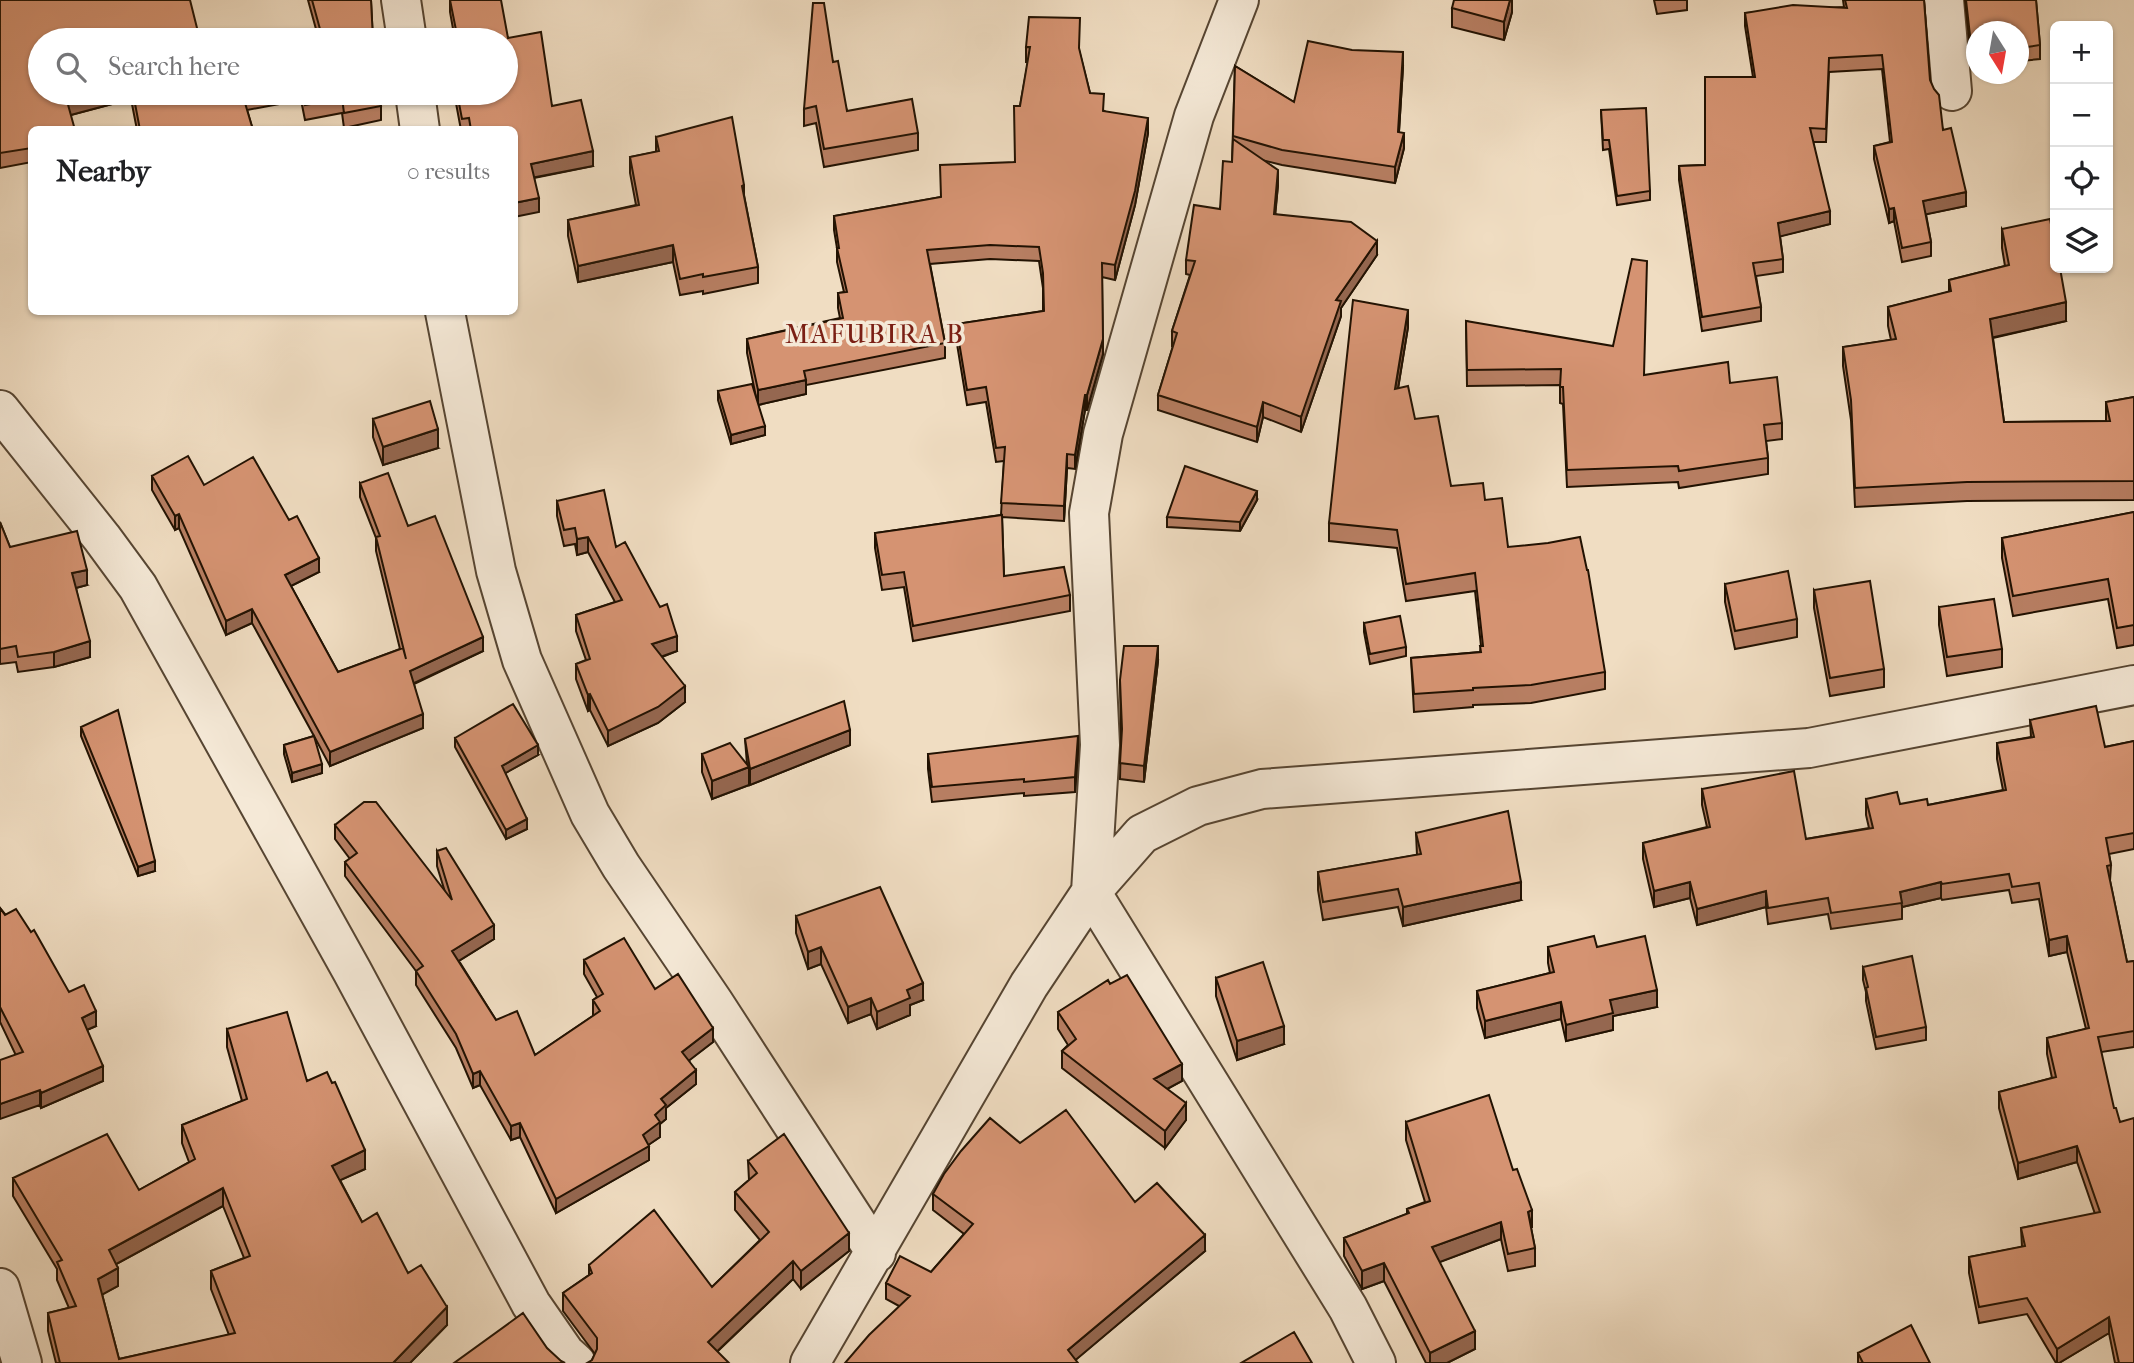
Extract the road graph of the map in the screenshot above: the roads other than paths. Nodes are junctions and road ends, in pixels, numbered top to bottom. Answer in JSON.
{"nodes":[{"id":1,"x":401,"y":0,"type":"edge"},
{"id":2,"x":1239,"y":0,"type":"edge"},
{"id":3,"x":1944,"y":0,"type":"edge"},
{"id":4,"x":405,"y":28,"type":"edge"},
{"id":5,"x":1952,"y":91,"type":"dead end"},
{"id":6,"x":417,"y":105,"type":"edge"},
{"id":7,"x":419,"y":126,"type":"edge"},
{"id":8,"x":445,"y":315,"type":"edge"},
{"id":9,"x":0,"y":410,"type":"edge"},
{"id":10,"x":2134,"y":685,"type":"edge"},
{"id":11,"x":1091,"y":891,"type":"junction"},
{"id":12,"x":876,"y":1253,"type":"junction"},
{"id":13,"x":0,"y":1288,"type":"edge"},
{"id":14,"x":22,"y":1363,"type":"edge"},
{"id":15,"x":576,"y":1363,"type":"edge"},
{"id":16,"x":810,"y":1363,"type":"edge"},
{"id":17,"x":1376,"y":1363,"type":"edge"}],
"edges":[{"from":1,"to":4,"type":"street"},
{"from":2,"to":11,"type":"street"},
{"from":3,"to":5,"type":"street"},
{"from":6,"to":7,"type":"street"},
{"from":8,"to":12,"type":"street"},
{"from":9,"to":15,"type":"street"},
{"from":10,"to":11,"type":"street"},
{"from":11,"to":12,"type":"street"},
{"from":11,"to":17,"type":"street"},
{"from":12,"to":16,"type":"street"},
{"from":13,"to":14,"type":"street"}]}
